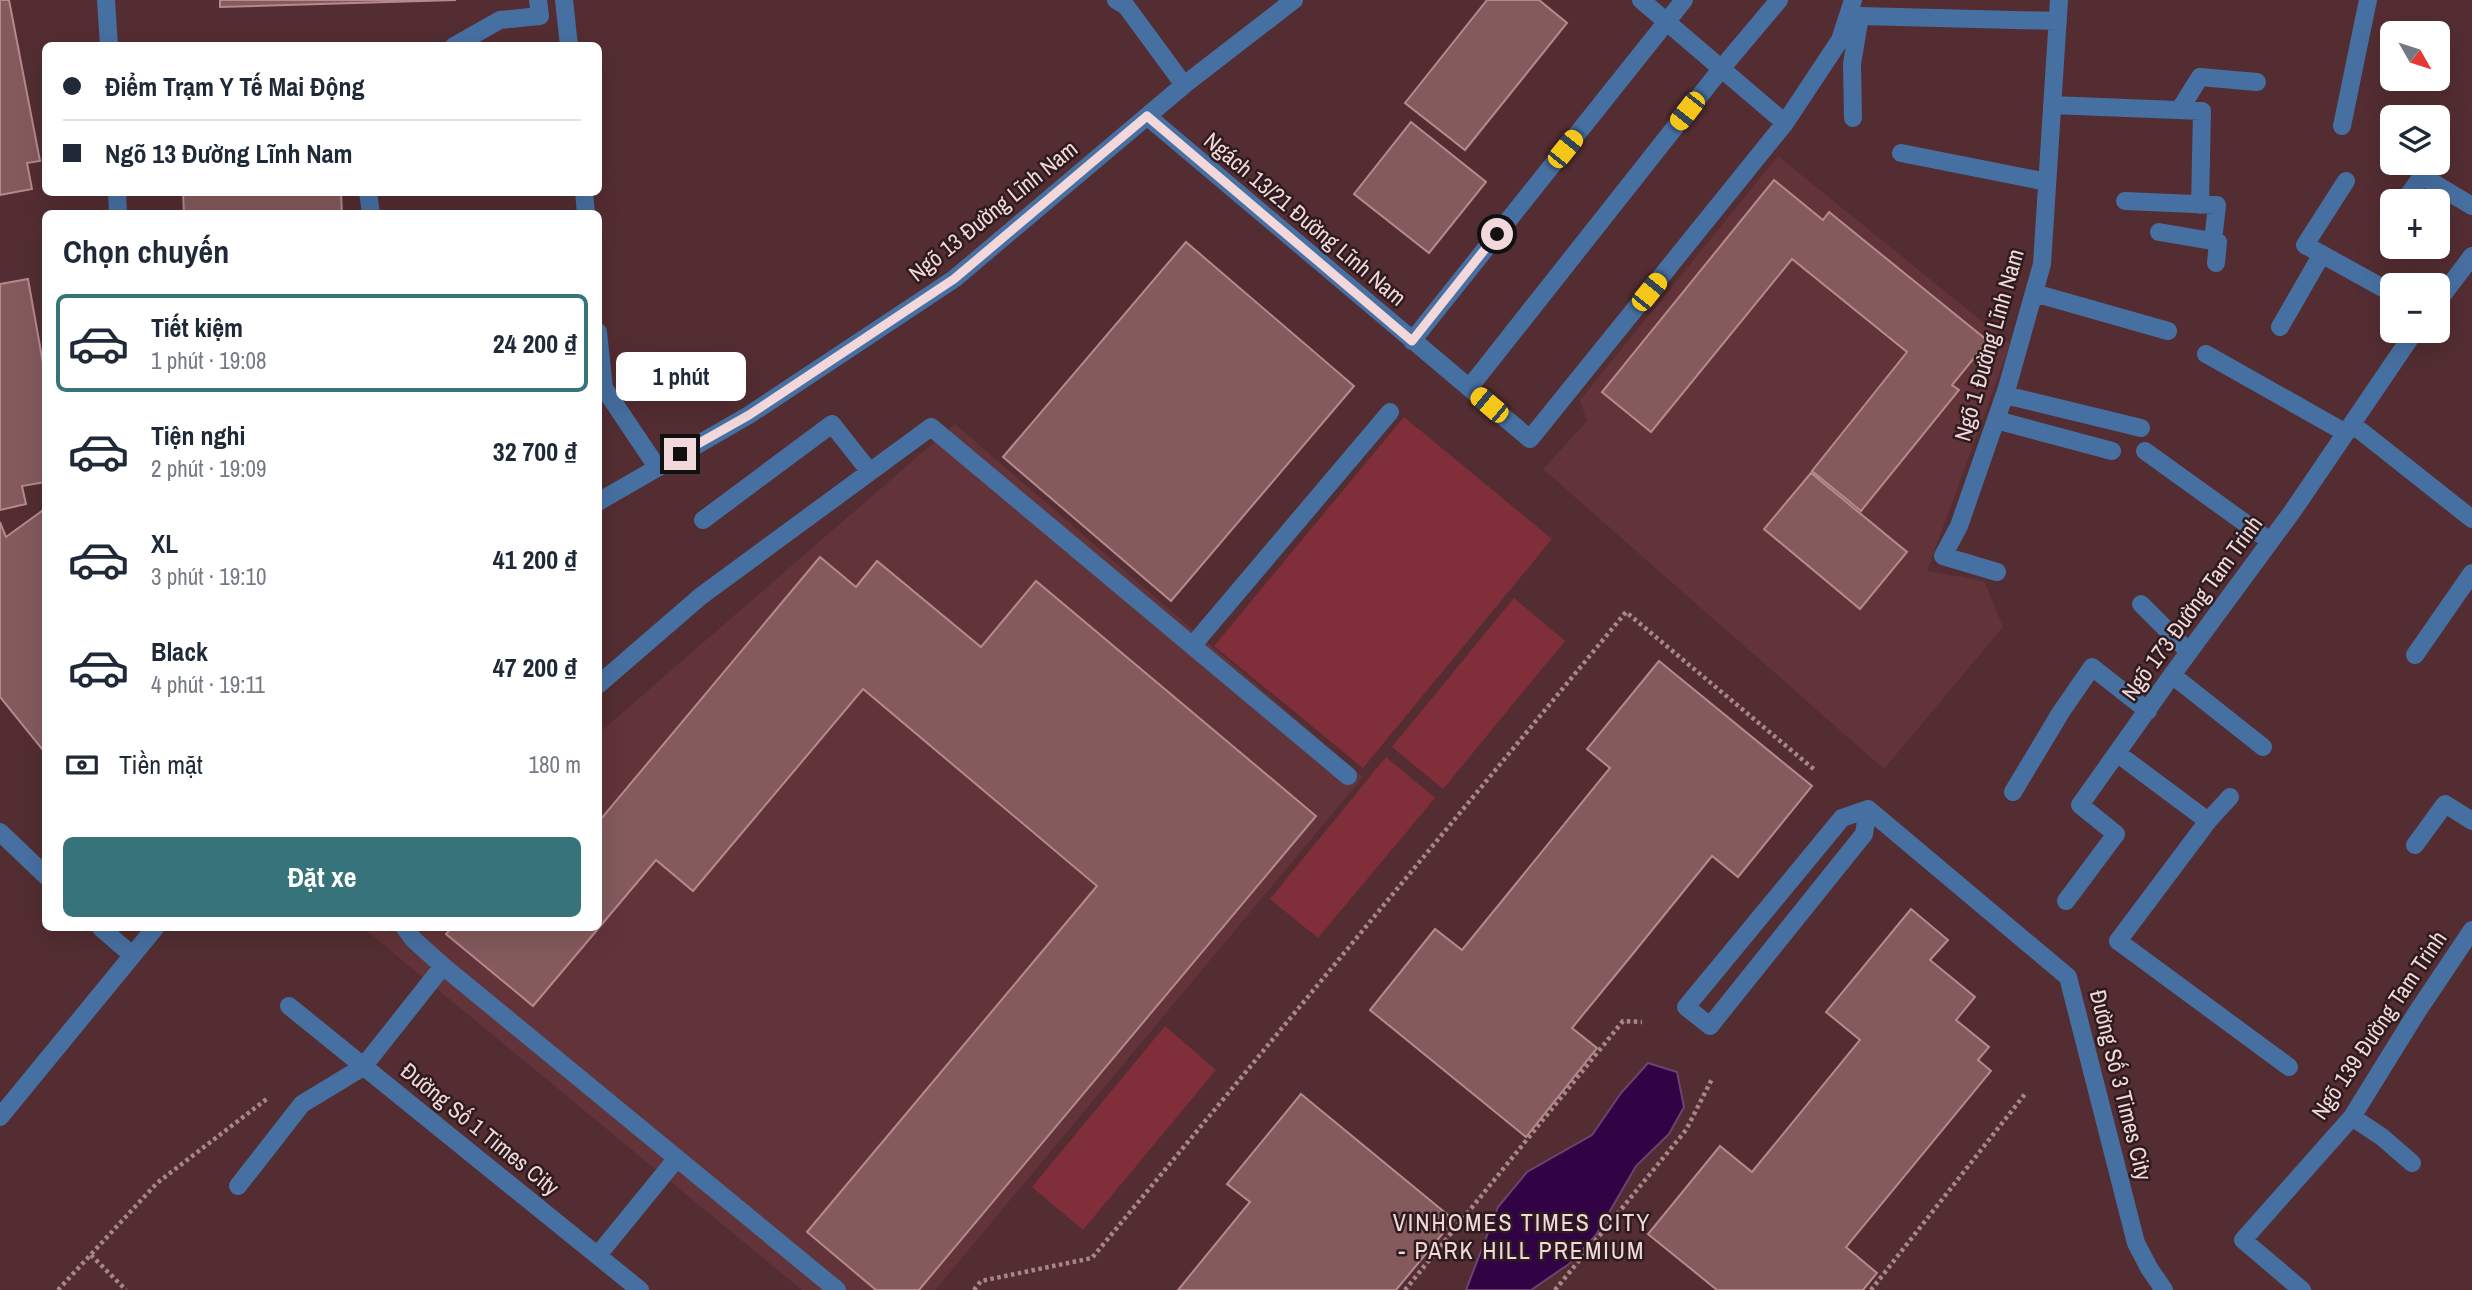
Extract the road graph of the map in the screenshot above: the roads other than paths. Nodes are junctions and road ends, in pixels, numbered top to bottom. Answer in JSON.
{"nodes":[{"id":1,"x":106,"y":0,"type":"edge"},
{"id":2,"x":538,"y":0,"type":"edge"},
{"id":3,"x":564,"y":0,"type":"edge"},
{"id":4,"x":1116,"y":0,"type":"edge"},
{"id":5,"x":1294,"y":0,"type":"edge"},
{"id":6,"x":1641,"y":0,"type":"edge"},
{"id":7,"x":1684,"y":0,"type":"edge"},
{"id":8,"x":1779,"y":0,"type":"edge"},
{"id":9,"x":1853,"y":0,"type":"edge"},
{"id":10,"x":2059,"y":0,"type":"edge"},
{"id":11,"x":2368,"y":0,"type":"edge"},
{"id":12,"x":2058,"y":21,"type":"junction"},
{"id":13,"x":1667,"y":22,"type":"junction"},
{"id":14,"x":109,"y":42,"type":"edge"},
{"id":15,"x":461,"y":42,"type":"edge"},
{"id":16,"x":569,"y":42,"type":"edge"},
{"id":17,"x":1721,"y":69,"type":"junction"},
{"id":18,"x":2257,"y":82,"type":"dead end"},
{"id":19,"x":1184,"y":85,"type":"junction"},
{"id":20,"x":2052,"y":105,"type":"junction"},
{"id":21,"x":2180,"y":109,"type":"junction"},
{"id":22,"x":1147,"y":116,"type":"junction"},
{"id":23,"x":1853,"y":118,"type":"dead end"},
{"id":24,"x":1785,"y":123,"type":"junction"},
{"id":25,"x":2342,"y":126,"type":"dead end"},
{"id":26,"x":1901,"y":153,"type":"dead end"},
{"id":27,"x":2346,"y":181,"type":"dead end"},
{"id":28,"x":2047,"y":183,"type":"junction"},
{"id":29,"x":2409,"y":189,"type":"edge"},
{"id":30,"x":2444,"y":189,"type":"edge"},
{"id":31,"x":2450,"y":193,"type":"edge"},
{"id":32,"x":2126,"y":201,"type":"dead end"},
{"id":33,"x":2200,"y":205,"type":"junction"},
{"id":34,"x":2472,"y":206,"type":"edge"},
{"id":35,"x":2159,"y":232,"type":"dead end"},
{"id":36,"x":2213,"y":241,"type":"junction"},
{"id":37,"x":2322,"y":254,"type":"junction"},
{"id":38,"x":2472,"y":257,"type":"edge"},
{"id":39,"x":2216,"y":263,"type":"dead end"},
{"id":40,"x":2450,"y":285,"type":"edge"},
{"id":41,"x":2380,"y":286,"type":"edge"},
{"id":42,"x":2034,"y":293,"type":"junction"},
{"id":43,"x":2280,"y":327,"type":"dead end"},
{"id":44,"x":2168,"y":331,"type":"dead end"},
{"id":45,"x":1412,"y":341,"type":"junction"},
{"id":46,"x":2407,"y":343,"type":"edge"},
{"id":47,"x":2206,"y":354,"type":"dead end"},
{"id":48,"x":1469,"y":388,"type":"junction"},
{"id":49,"x":602,"y":391,"type":"edge"},
{"id":50,"x":2005,"y":395,"type":"junction"},
{"id":51,"x":1390,"y":412,"type":"dead end"},
{"id":52,"x":1996,"y":420,"type":"junction"},
{"id":53,"x":2141,"y":428,"type":"dead end"},
{"id":54,"x":2349,"y":429,"type":"junction"},
{"id":55,"x":2112,"y":451,"type":"dead end"},
{"id":56,"x":2145,"y":451,"type":"dead end"},
{"id":57,"x":657,"y":467,"type":"junction"},
{"id":58,"x":870,"y":472,"type":"junction"},
{"id":59,"x":602,"y":500,"type":"edge"},
{"id":60,"x":2472,"y":519,"type":"edge"},
{"id":61,"x":703,"y":520,"type":"dead end"},
{"id":62,"x":2270,"y":541,"type":"junction"},
{"id":63,"x":1997,"y":572,"type":"dead end"},
{"id":64,"x":2472,"y":573,"type":"edge"},
{"id":65,"x":2141,"y":604,"type":"dead end"},
{"id":66,"x":1192,"y":646,"type":"junction"},
{"id":67,"x":2189,"y":652,"type":"junction"},
{"id":68,"x":2415,"y":655,"type":"dead end"},
{"id":69,"x":2172,"y":676,"type":"junction"},
{"id":70,"x":602,"y":682,"type":"edge"},
{"id":71,"x":2148,"y":711,"type":"junction"},
{"id":72,"x":2263,"y":747,"type":"dead end"},
{"id":73,"x":2118,"y":754,"type":"junction"},
{"id":74,"x":1348,"y":776,"type":"dead end"},
{"id":75,"x":2013,"y":792,"type":"dead end"},
{"id":76,"x":2230,"y":797,"type":"dead end"},
{"id":77,"x":1868,"y":809,"type":"junction"},
{"id":78,"x":2208,"y":821,"type":"junction"},
{"id":79,"x":2472,"y":821,"type":"edge"},
{"id":80,"x":0,"y":832,"type":"edge"},
{"id":81,"x":2415,"y":845,"type":"dead end"},
{"id":82,"x":42,"y":872,"type":"edge"},
{"id":83,"x":2066,"y":901,"type":"dead end"},
{"id":84,"x":2472,"y":930,"type":"edge"},
{"id":85,"x":104,"y":931,"type":"edge"},
{"id":86,"x":153,"y":931,"type":"edge"},
{"id":87,"x":407,"y":931,"type":"edge"},
{"id":88,"x":132,"y":956,"type":"junction"},
{"id":89,"x":443,"y":966,"type":"junction"},
{"id":90,"x":289,"y":1006,"type":"dead end"},
{"id":91,"x":363,"y":1066,"type":"junction"},
{"id":92,"x":2289,"y":1067,"type":"dead end"},
{"id":93,"x":0,"y":1117,"type":"edge"},
{"id":94,"x":2352,"y":1117,"type":"junction"},
{"id":95,"x":677,"y":1158,"type":"junction"},
{"id":96,"x":2412,"y":1163,"type":"dead end"},
{"id":97,"x":238,"y":1186,"type":"dead end"},
{"id":98,"x":598,"y":1255,"type":"junction"},
{"id":99,"x":640,"y":1290,"type":"edge"},
{"id":100,"x":838,"y":1290,"type":"edge"},
{"id":101,"x":2164,"y":1290,"type":"edge"},
{"id":102,"x":2302,"y":1290,"type":"edge"}],
"edges":[{"from":1,"to":14,"type":"street"},
{"from":2,"to":15,"type":"street"},
{"from":3,"to":16,"type":"street"},
{"from":4,"to":19,"type":"street"},
{"from":5,"to":19,"type":"street","name":"Ngõ 13 Đường Lĩnh Nam"},
{"from":6,"to":13,"type":"street"},
{"from":7,"to":13,"type":"street"},
{"from":8,"to":17,"type":"street"},
{"from":9,"to":24,"type":"street"},
{"from":10,"to":12,"type":"street","name":"Ngõ 1 Đường Lĩnh Nam"},
{"from":11,"to":25,"type":"street"},
{"from":12,"to":20,"type":"street","name":"Ngõ 1 Đường Lĩnh Nam"},
{"from":12,"to":23,"type":"street"},
{"from":13,"to":17,"type":"street"},
{"from":13,"to":45,"type":"street"},
{"from":17,"to":24,"type":"street"},
{"from":17,"to":48,"type":"street"},
{"from":18,"to":21,"type":"street"},
{"from":19,"to":22,"type":"street","name":"Ngõ 13 Đường Lĩnh Nam"},
{"from":20,"to":21,"type":"street"},
{"from":20,"to":28,"type":"street","name":"Ngõ 1 Đường Lĩnh Nam"},
{"from":21,"to":33,"type":"street"},
{"from":22,"to":45,"type":"street","name":"Ngách 13/21 Đường Lĩnh Nam"},
{"from":22,"to":57,"type":"street","name":"Ngõ 13 Đường Lĩnh Nam"},
{"from":24,"to":48,"type":"street","name":"Ngách 13/21 Đường Lĩnh Nam"},
{"from":26,"to":28,"type":"street"},
{"from":27,"to":37,"type":"street"},
{"from":28,"to":42,"type":"street","name":"Ngõ 1 Đường Lĩnh Nam"},
{"from":29,"to":30,"type":"street"},
{"from":31,"to":34,"type":"street"},
{"from":32,"to":33,"type":"street"},
{"from":33,"to":36,"type":"street"},
{"from":35,"to":36,"type":"street"},
{"from":36,"to":39,"type":"street"},
{"from":37,"to":41,"type":"street"},
{"from":37,"to":43,"type":"street"},
{"from":38,"to":40,"type":"street"},
{"from":42,"to":44,"type":"street"},
{"from":42,"to":50,"type":"street","name":"Ngõ 1 Đường Lĩnh Nam"},
{"from":45,"to":48,"type":"street","name":"Ngách 13/21 Đường Lĩnh Nam"},
{"from":46,"to":54,"type":"street","name":"Ngõ 173 Đường Tam Trinh"},
{"from":47,"to":54,"type":"street"},
{"from":49,"to":57,"type":"street"},
{"from":50,"to":52,"type":"street","name":"Ngõ 1 Đường Lĩnh Nam"},
{"from":50,"to":53,"type":"street"},
{"from":51,"to":66,"type":"street"},
{"from":52,"to":55,"type":"street"},
{"from":52,"to":63,"type":"street","name":"Ngõ 1 Đường Lĩnh Nam"},
{"from":54,"to":60,"type":"street"},
{"from":54,"to":62,"type":"street","name":"Ngõ 173 Đường Tam Trinh"},
{"from":56,"to":62,"type":"street"},
{"from":57,"to":59,"type":"street","name":"Ngõ 13 Đường Lĩnh Nam"},
{"from":58,"to":61,"type":"street"},
{"from":58,"to":66,"type":"street"},
{"from":58,"to":70,"type":"street"},
{"from":62,"to":67,"type":"street","name":"Ngõ 173 Đường Tam Trinh"},
{"from":64,"to":68,"type":"street"},
{"from":65,"to":67,"type":"street"},
{"from":66,"to":74,"type":"street"},
{"from":67,"to":69,"type":"street","name":"Ngõ 173 Đường Tam Trinh"},
{"from":69,"to":71,"type":"street","name":"Ngõ 173 Đường Tam Trinh"},
{"from":69,"to":72,"type":"street"},
{"from":71,"to":73,"type":"street","name":"Ngõ 173 Đường Tam Trinh"},
{"from":71,"to":75,"type":"street"},
{"from":73,"to":78,"type":"street"},
{"from":73,"to":83,"type":"street","name":"Ngõ 173 Đường Tam Trinh"},
{"from":76,"to":78,"type":"street"},
{"from":77,"to":77,"type":"street"},
{"from":77,"to":101,"type":"street","name":"Đường Số 3 Times City"},
{"from":78,"to":92,"type":"street"},
{"from":79,"to":81,"type":"street"},
{"from":80,"to":82,"type":"street"},
{"from":84,"to":94,"type":"street","name":"Ngõ 139 Đường Tam Trinh"},
{"from":85,"to":88,"type":"street"},
{"from":86,"to":88,"type":"street"},
{"from":87,"to":89,"type":"street"},
{"from":88,"to":93,"type":"street"},
{"from":89,"to":91,"type":"street"},
{"from":89,"to":95,"type":"street"},
{"from":90,"to":91,"type":"street","name":"Đường Số 1 Times City"},
{"from":91,"to":97,"type":"street"},
{"from":91,"to":98,"type":"street","name":"Đường Số 1 Times City"},
{"from":94,"to":96,"type":"street"},
{"from":94,"to":102,"type":"street","name":"Ngõ 139 Đường Tam Trinh"},
{"from":95,"to":98,"type":"street"},
{"from":95,"to":100,"type":"street"},
{"from":98,"to":99,"type":"street","name":"Đường Số 1 Times City"}]}
